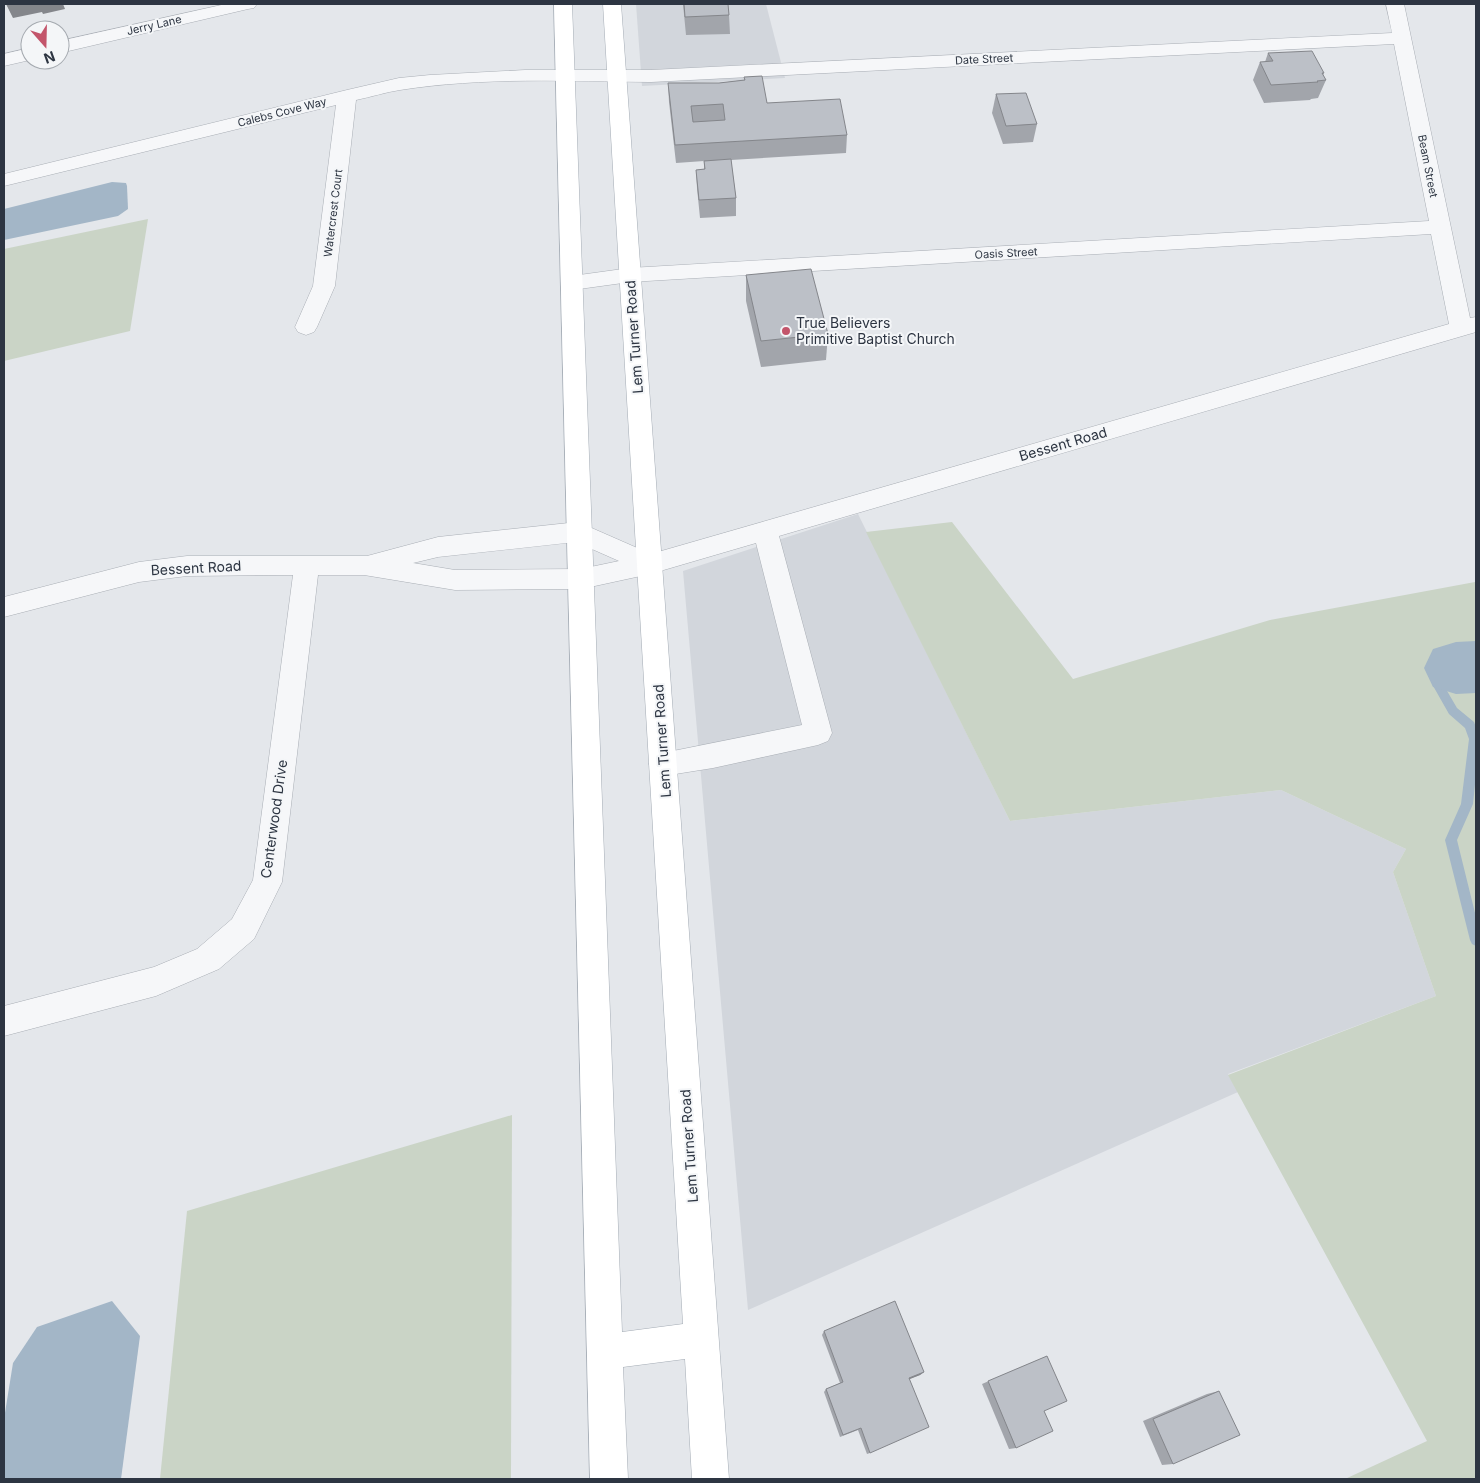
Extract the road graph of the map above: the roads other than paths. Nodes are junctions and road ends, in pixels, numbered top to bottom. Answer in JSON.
{"nodes":[{"id":1,"x":248,"y":4,"type":"edge"},
{"id":2,"x":563,"y":4,"type":"edge"},
{"id":3,"x":612,"y":4,"type":"edge"},
{"id":4,"x":1395,"y":4,"type":"edge"},
{"id":5,"x":1402,"y":38,"type":"junction"},
{"id":6,"x":70,"y":45,"type":"edge"},
{"id":7,"x":20,"y":56,"type":"edge"},
{"id":8,"x":4,"y":60,"type":"edge"},
{"id":9,"x":565,"y":75,"type":"junction"},
{"id":10,"x":617,"y":76,"type":"junction"},
{"id":11,"x":347,"y":96,"type":"junction"},
{"id":12,"x":4,"y":180,"type":"edge"},
{"id":13,"x":1440,"y":227,"type":"junction"},
{"id":14,"x":630,"y":275,"type":"junction"},
{"id":15,"x":572,"y":282,"type":"junction"},
{"id":16,"x":1469,"y":326,"type":"edge"},
{"id":17,"x":306,"y":327,"type":"dead end"},
{"id":18,"x":765,"y":530,"type":"junction"},
{"id":19,"x":578,"y":532,"type":"junction"},
{"id":20,"x":650,"y":564,"type":"junction"},
{"id":21,"x":307,"y":565,"type":"junction"},
{"id":22,"x":364,"y":566,"type":"junction"},
{"id":23,"x":581,"y":580,"type":"junction"},
{"id":24,"x":4,"y":607,"type":"edge"},
{"id":25,"x":663,"y":764,"type":"junction"},
{"id":26,"x":4,"y":1021,"type":"edge"},
{"id":27,"x":701,"y":1339,"type":"junction"},
{"id":28,"x":605,"y":1352,"type":"junction"},
{"id":29,"x":609,"y":1479,"type":"edge"},
{"id":30,"x":711,"y":1479,"type":"edge"}],
"edges":[{"from":1,"to":6,"type":"street","name":"Jerry Lane"},
{"from":2,"to":9,"type":"main road"},
{"from":3,"to":10,"type":"main road","name":"Lem Turner Road"},
{"from":4,"to":5,"type":"street","name":"Beam Street"},
{"from":5,"to":10,"type":"street","name":"Date Street"},
{"from":5,"to":13,"type":"street","name":"Beam Street"},
{"from":7,"to":8,"type":"street"},
{"from":9,"to":10,"type":"street","name":"Date Street"},
{"from":9,"to":11,"type":"street","name":"Calebs Cove Way"},
{"from":9,"to":15,"type":"main road"},
{"from":10,"to":14,"type":"main road","name":"Lem Turner Road"},
{"from":11,"to":12,"type":"street","name":"Calebs Cove Way"},
{"from":11,"to":17,"type":"street","name":"Watercrest Court"},
{"from":13,"to":14,"type":"street","name":"Oasis Street"},
{"from":13,"to":16,"type":"street","name":"Beam Street"},
{"from":14,"to":15,"type":"street","name":"Oasis Street"},
{"from":14,"to":20,"type":"main road","name":"Lem Turner Road"},
{"from":15,"to":19,"type":"main road"},
{"from":16,"to":18,"type":"street","name":"Bessent Road"},
{"from":18,"to":20,"type":"street","name":"Bessent Road"},
{"from":18,"to":25,"type":"street"},
{"from":19,"to":20,"type":"street","name":"Bessent Road"},
{"from":19,"to":22,"type":"street","name":"Bessent Road"},
{"from":19,"to":23,"type":"main road"},
{"from":20,"to":23,"type":"street","name":"Bessent Road"},
{"from":20,"to":25,"type":"main road","name":"Lem Turner Road"},
{"from":21,"to":22,"type":"street","name":"Bessent Road"},
{"from":21,"to":24,"type":"street","name":"Bessent Road"},
{"from":21,"to":26,"type":"street","name":"Centerwood Drive"},
{"from":22,"to":23,"type":"street","name":"Bessent Road"},
{"from":23,"to":28,"type":"main road"},
{"from":25,"to":27,"type":"main road","name":"Lem Turner Road"},
{"from":27,"to":28,"type":"main road"},
{"from":27,"to":30,"type":"main road","name":"Lem Turner Road"},
{"from":28,"to":29,"type":"main road"}]}
